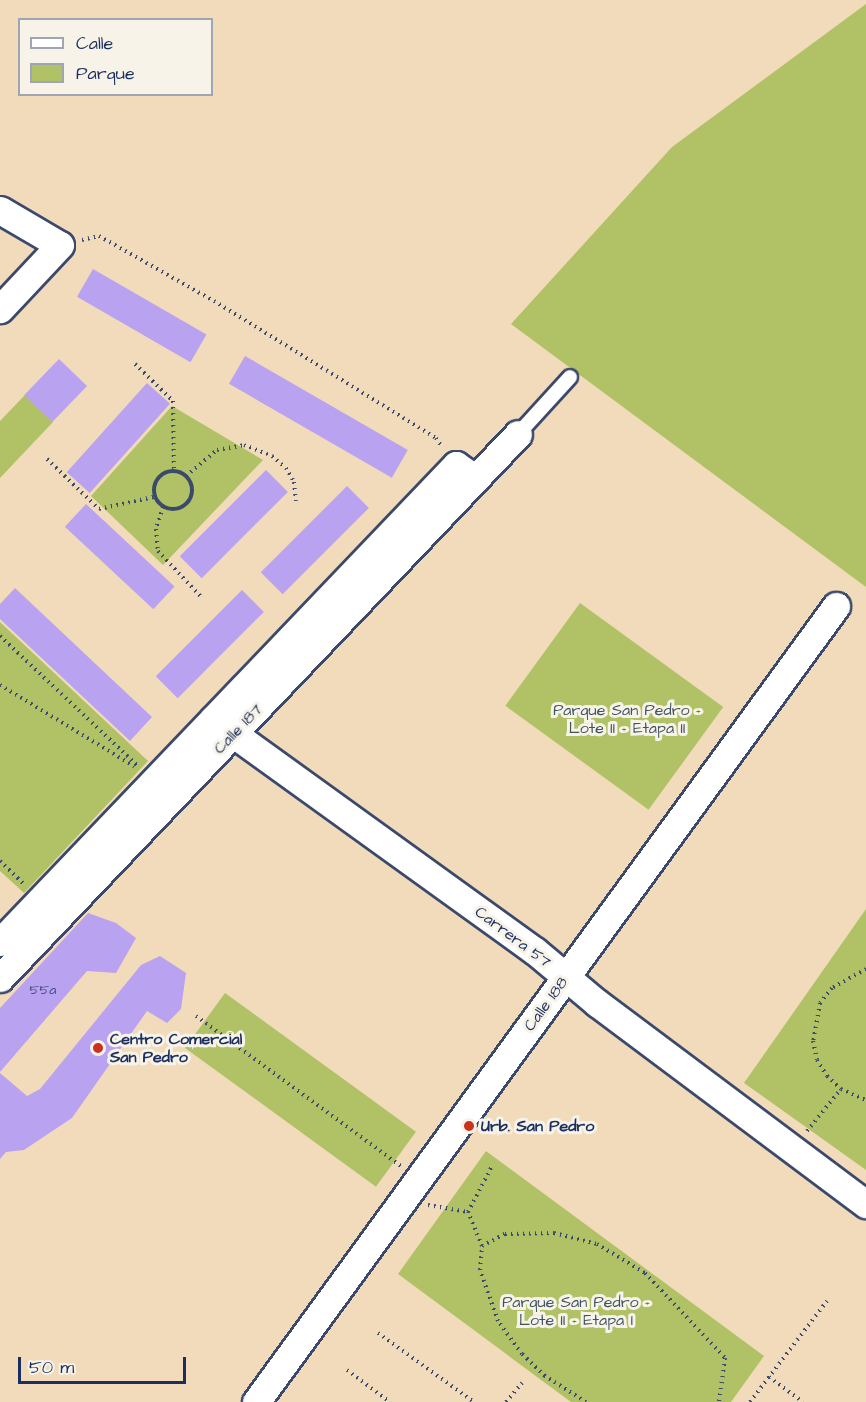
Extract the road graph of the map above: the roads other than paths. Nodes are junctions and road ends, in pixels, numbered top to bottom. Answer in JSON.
{"nodes":[{"id":1,"x":0,"y":210,"type":"edge"},
{"id":2,"x":0,"y":309,"type":"edge"},
{"id":3,"x":570,"y":377,"type":"dead end"},
{"id":4,"x":518,"y":434,"type":"joint"},
{"id":5,"x":836,"y":606,"type":"dead end"},
{"id":6,"x":223,"y":726,"type":"junction"},
{"id":7,"x":0,"y":942,"type":"edge"},
{"id":8,"x":566,"y":977,"type":"junction"},
{"id":9,"x":0,"y":978,"type":"edge"},
{"id":10,"x":866,"y":1204,"type":"edge"},
{"id":11,"x":256,"y":1402,"type":"edge"}],
"edges":[{"from":1,"to":2,"type":"street"},
{"from":3,"to":4,"type":"lane","name":"Calle 187"},
{"from":4,"to":6,"type":"street","name":"Calle 187"},
{"from":5,"to":8,"type":"street","name":"Calle 188"},
{"from":6,"to":7,"type":"street","name":"Calle 187"},
{"from":6,"to":8,"type":"street","name":"Carrera 57"},
{"from":6,"to":9,"type":"street","name":"Calle 187"},
{"from":8,"to":10,"type":"street","name":"Carrera 57"},
{"from":8,"to":11,"type":"street","name":"Calle 188"}]}
